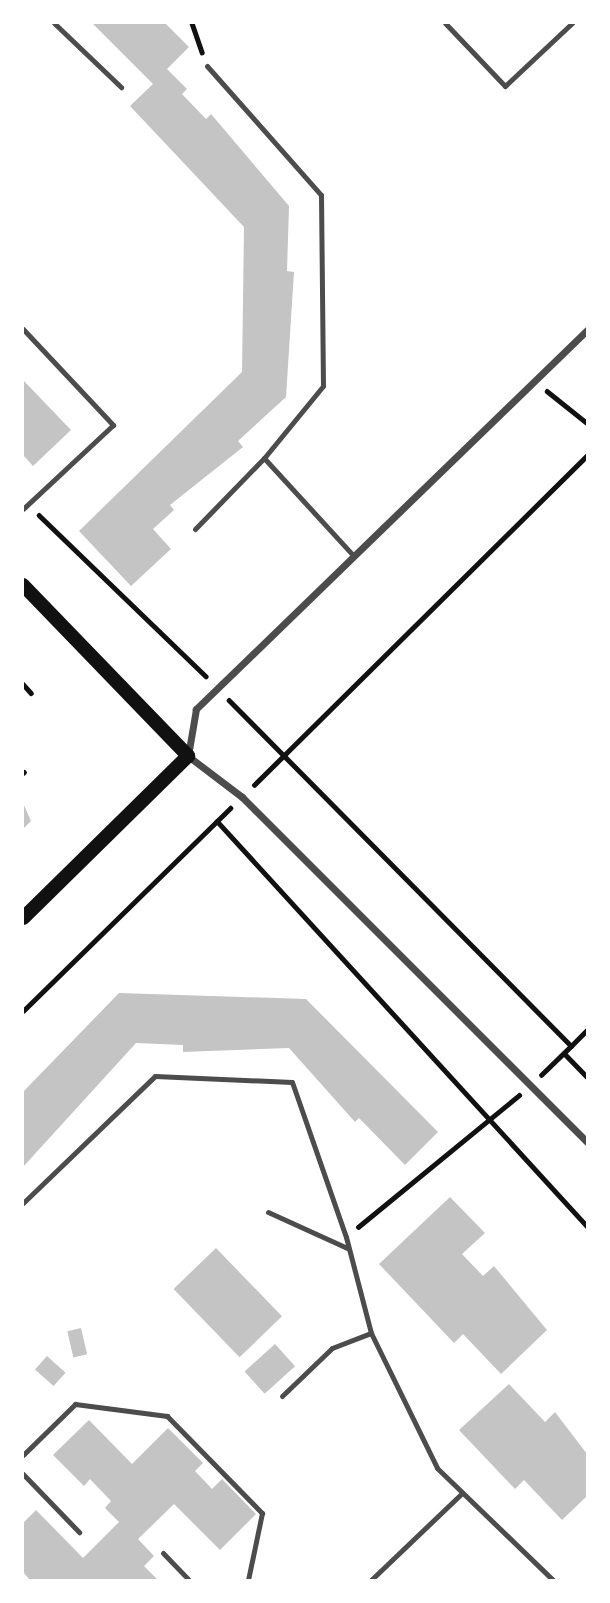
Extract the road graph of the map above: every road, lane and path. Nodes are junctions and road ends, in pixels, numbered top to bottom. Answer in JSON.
{"nodes":[{"id":1,"x":54,"y":23,"type":"edge"},
{"id":2,"x":192,"y":23,"type":"edge"},
{"id":3,"x":445,"y":23,"type":"edge"},
{"id":4,"x":572,"y":23,"type":"edge"},
{"id":5,"x":207,"y":66,"type":"joint"},
{"id":6,"x":121,"y":87,"type":"dead end"},
{"id":7,"x":23,"y":329,"type":"edge"},
{"id":8,"x":587,"y":330,"type":"edge"},
{"id":9,"x":535,"y":380,"type":"junction"},
{"id":10,"x":587,"y":423,"type":"edge"},
{"id":11,"x":587,"y":456,"type":"edge"},
{"id":12,"x":264,"y":458,"type":"junction"},
{"id":13,"x":25,"y":507,"type":"edge"},
{"id":14,"x":195,"y":529,"type":"dead end"},
{"id":15,"x":352,"y":554,"type":"junction"},
{"id":16,"x":23,"y":585,"type":"edge"},
{"id":17,"x":23,"y":684,"type":"edge"},
{"id":18,"x":218,"y":688,"type":"junction"},
{"id":19,"x":31,"y":693,"type":"dead end"},
{"id":20,"x":188,"y":757,"type":"junction"},
{"id":21,"x":282,"y":757,"type":"junction"},
{"id":22,"x":242,"y":797,"type":"junction"},
{"id":23,"x":217,"y":821,"type":"junction"},
{"id":24,"x":23,"y":918,"type":"edge"},
{"id":25,"x":23,"y":1011,"type":"edge"},
{"id":26,"x":587,"y":1030,"type":"edge"},
{"id":27,"x":571,"y":1046,"type":"junction"},
{"id":28,"x":564,"y":1053,"type":"junction"},
{"id":29,"x":587,"y":1077,"type":"edge"},
{"id":30,"x":531,"y":1085,"type":"junction"},
{"id":31,"x":490,"y":1119,"type":"junction"},
{"id":32,"x":587,"y":1143,"type":"edge"},
{"id":33,"x":23,"y":1203,"type":"edge"},
{"id":34,"x":268,"y":1212,"type":"dead end"},
{"id":35,"x":587,"y":1226,"type":"edge"},
{"id":36,"x":346,"y":1237,"type":"junction"},
{"id":37,"x":346,"y":1248,"type":"junction"},
{"id":38,"x":370,"y":1333,"type":"junction"},
{"id":39,"x":282,"y":1396,"type":"dead end"},
{"id":40,"x":23,"y":1455,"type":"edge"},
{"id":41,"x":23,"y":1474,"type":"edge"},
{"id":42,"x":462,"y":1493,"type":"junction"},
{"id":43,"x":79,"y":1532,"type":"dead end"},
{"id":44,"x":163,"y":1553,"type":"dead end"},
{"id":45,"x":189,"y":1580,"type":"edge"},
{"id":46,"x":248,"y":1580,"type":"edge"},
{"id":47,"x":370,"y":1580,"type":"edge"},
{"id":48,"x":553,"y":1580,"type":"edge"}],
"edges":[{"from":1,"to":6,"type":"lane"},
{"from":2,"to":5,"type":"path"},
{"from":3,"to":4,"type":"lane"},
{"from":5,"to":12,"type":"lane"},
{"from":7,"to":13,"type":"lane"},
{"from":8,"to":9,"type":"street"},
{"from":9,"to":10,"type":"path"},
{"from":9,"to":15,"type":"street"},
{"from":11,"to":21,"type":"path"},
{"from":12,"to":14,"type":"lane"},
{"from":12,"to":15,"type":"lane"},
{"from":13,"to":18,"type":"path"},
{"from":15,"to":18,"type":"street"},
{"from":16,"to":20,"type":"main road"},
{"from":17,"to":19,"type":"path"},
{"from":18,"to":20,"type":"street"},
{"from":18,"to":21,"type":"path"},
{"from":20,"to":22,"type":"street"},
{"from":20,"to":24,"type":"main road"},
{"from":21,"to":22,"type":"path"},
{"from":21,"to":27,"type":"path"},
{"from":22,"to":23,"type":"path"},
{"from":22,"to":30,"type":"street"},
{"from":23,"to":25,"type":"path"},
{"from":23,"to":31,"type":"path"},
{"from":26,"to":27,"type":"path"},
{"from":27,"to":28,"type":"path"},
{"from":28,"to":29,"type":"path"},
{"from":28,"to":30,"type":"path"},
{"from":30,"to":31,"type":"path"},
{"from":30,"to":32,"type":"street"},
{"from":31,"to":35,"type":"path"},
{"from":31,"to":36,"type":"path"},
{"from":33,"to":36,"type":"lane"},
{"from":34,"to":37,"type":"lane"},
{"from":36,"to":37,"type":"lane"},
{"from":37,"to":38,"type":"lane"},
{"from":38,"to":39,"type":"lane"},
{"from":38,"to":42,"type":"lane"},
{"from":40,"to":46,"type":"lane"},
{"from":41,"to":43,"type":"lane"},
{"from":42,"to":47,"type":"lane"},
{"from":42,"to":48,"type":"lane"},
{"from":44,"to":45,"type":"lane"}]}
